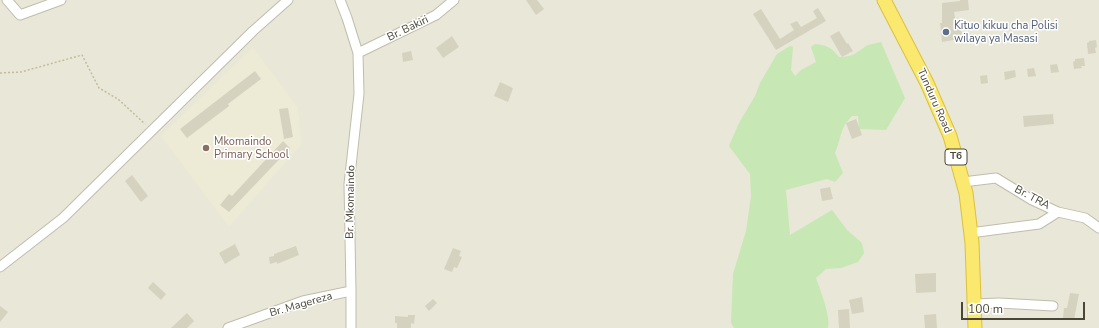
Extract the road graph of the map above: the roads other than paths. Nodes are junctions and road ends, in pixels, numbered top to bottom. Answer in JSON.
{"nodes":[{"id":1,"x":7,"y":0,"type":"edge"},
{"id":2,"x":61,"y":0,"type":"edge"},
{"id":3,"x":288,"y":0,"type":"edge"},
{"id":4,"x":340,"y":0,"type":"edge"},
{"id":5,"x":454,"y":0,"type":"edge"},
{"id":6,"x":884,"y":0,"type":"edge"},
{"id":7,"x":358,"y":53,"type":"junction"},
{"id":8,"x":963,"y":182,"type":"junction"},
{"id":9,"x":1058,"y":212,"type":"junction"},
{"id":10,"x":1099,"y":228,"type":"edge"},
{"id":11,"x":970,"y":233,"type":"junction"},
{"id":12,"x":0,"y":266,"type":"edge"},
{"id":13,"x":352,"y":291,"type":"junction"},
{"id":14,"x":975,"y":304,"type":"junction"},
{"id":15,"x":1053,"y":306,"type":"dead end"},
{"id":16,"x":228,"y":328,"type":"edge"},
{"id":17,"x":351,"y":328,"type":"edge"},
{"id":18,"x":976,"y":328,"type":"edge"}],
"edges":[{"from":1,"to":2,"type":"street"},
{"from":3,"to":12,"type":"street"},
{"from":4,"to":7,"type":"street"},
{"from":5,"to":7,"type":"street","name":"Br. Bakiri"},
{"from":6,"to":8,"type":"highway","name":"Tunduru Road","number":"T6"},
{"from":7,"to":13,"type":"street","name":"Br. Mkomaindo"},
{"from":8,"to":9,"type":"street","name":"Br. TRA"},
{"from":8,"to":11,"type":"highway","name":"Tunduru Road","number":"T6"},
{"from":9,"to":10,"type":"street","name":"Br. TRA"},
{"from":9,"to":11,"type":"street"},
{"from":11,"to":14,"type":"highway","name":"Tunduru Road","number":"T6"},
{"from":13,"to":16,"type":"street","name":"Br. Magereza"},
{"from":13,"to":17,"type":"street","name":"Br. Mkomaindo"},
{"from":14,"to":15,"type":"street"},
{"from":14,"to":18,"type":"highway","name":"Tunduru Road","number":"T6"}]}
